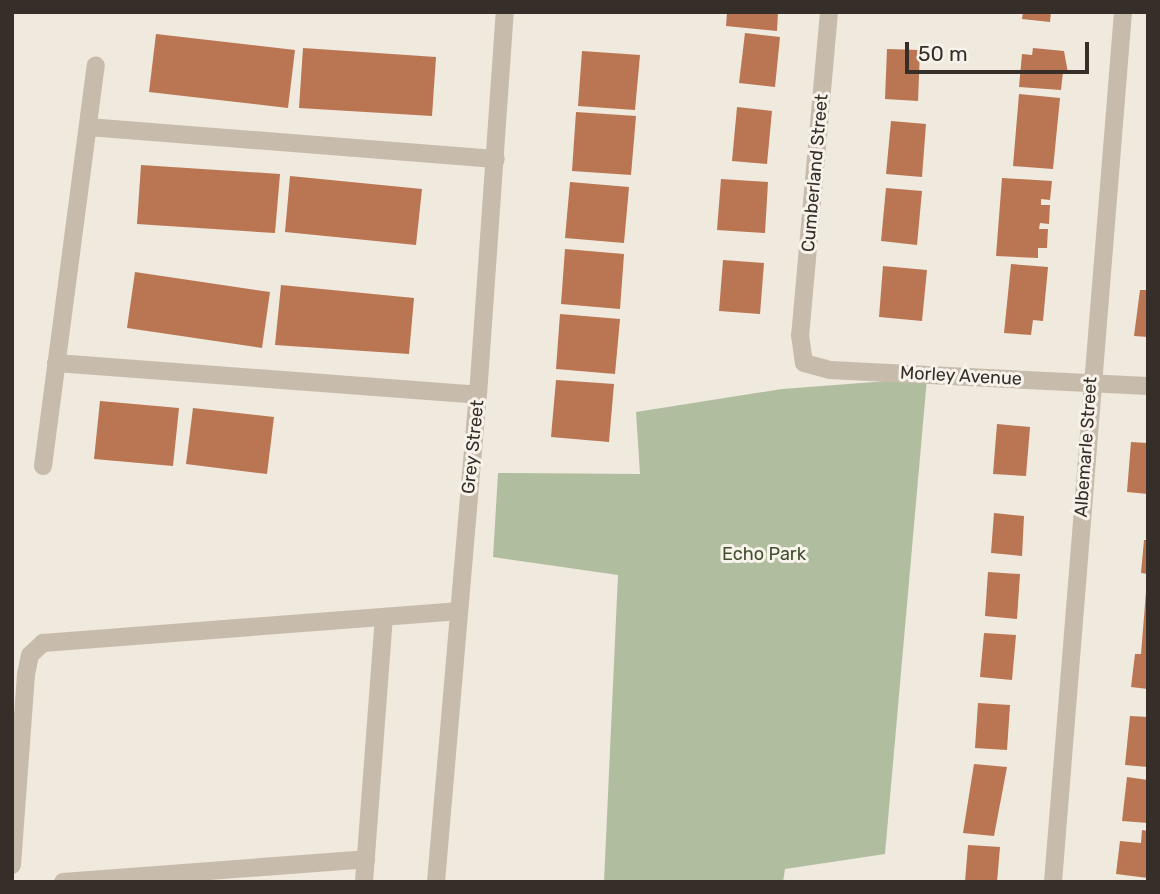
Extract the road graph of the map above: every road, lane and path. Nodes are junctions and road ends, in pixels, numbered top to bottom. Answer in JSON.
{"nodes":[{"id":1,"x":505,"y":12,"type":"edge"},
{"id":2,"x":829,"y":12,"type":"edge"},
{"id":3,"x":1123,"y":12,"type":"edge"},
{"id":4,"x":96,"y":65,"type":"dead end"},
{"id":5,"x":88,"y":127,"type":"junction"},
{"id":6,"x":496,"y":159,"type":"junction"},
{"id":7,"x":800,"y":335,"type":"joint"},
{"id":8,"x":56,"y":363,"type":"junction"},
{"id":9,"x":1091,"y":382,"type":"junction"},
{"id":10,"x":1148,"y":386,"type":"edge"},
{"id":11,"x":478,"y":395,"type":"junction"},
{"id":12,"x":43,"y":466,"type":"dead end"},
{"id":13,"x":457,"y":611,"type":"junction"},
{"id":14,"x":384,"y":618,"type":"junction"},
{"id":15,"x":366,"y":859,"type":"junction"},
{"id":16,"x":12,"y":865,"type":"edge"},
{"id":17,"x":63,"y":882,"type":"edge"},
{"id":18,"x":364,"y":882,"type":"edge"},
{"id":19,"x":436,"y":882,"type":"edge"},
{"id":20,"x":1053,"y":882,"type":"edge"}],
"edges":[{"from":1,"to":6,"type":"street","name":"Grey Street"},
{"from":2,"to":7,"type":"street","name":"Cumberland Street"},
{"from":3,"to":9,"type":"street","name":"Albemarle Street"},
{"from":4,"to":5,"type":"street"},
{"from":5,"to":6,"type":"street"},
{"from":5,"to":8,"type":"street"},
{"from":6,"to":11,"type":"street","name":"Grey Street"},
{"from":7,"to":9,"type":"street","name":"Morley Avenue"},
{"from":8,"to":11,"type":"street"},
{"from":8,"to":12,"type":"street"},
{"from":9,"to":10,"type":"street","name":"Morley Avenue"},
{"from":9,"to":20,"type":"street","name":"Albemarle Street"},
{"from":11,"to":13,"type":"street","name":"Grey Street"},
{"from":13,"to":14,"type":"street"},
{"from":13,"to":19,"type":"street","name":"Grey Street"},
{"from":14,"to":15,"type":"street"},
{"from":14,"to":16,"type":"street"},
{"from":15,"to":17,"type":"street"},
{"from":15,"to":18,"type":"street"}]}
